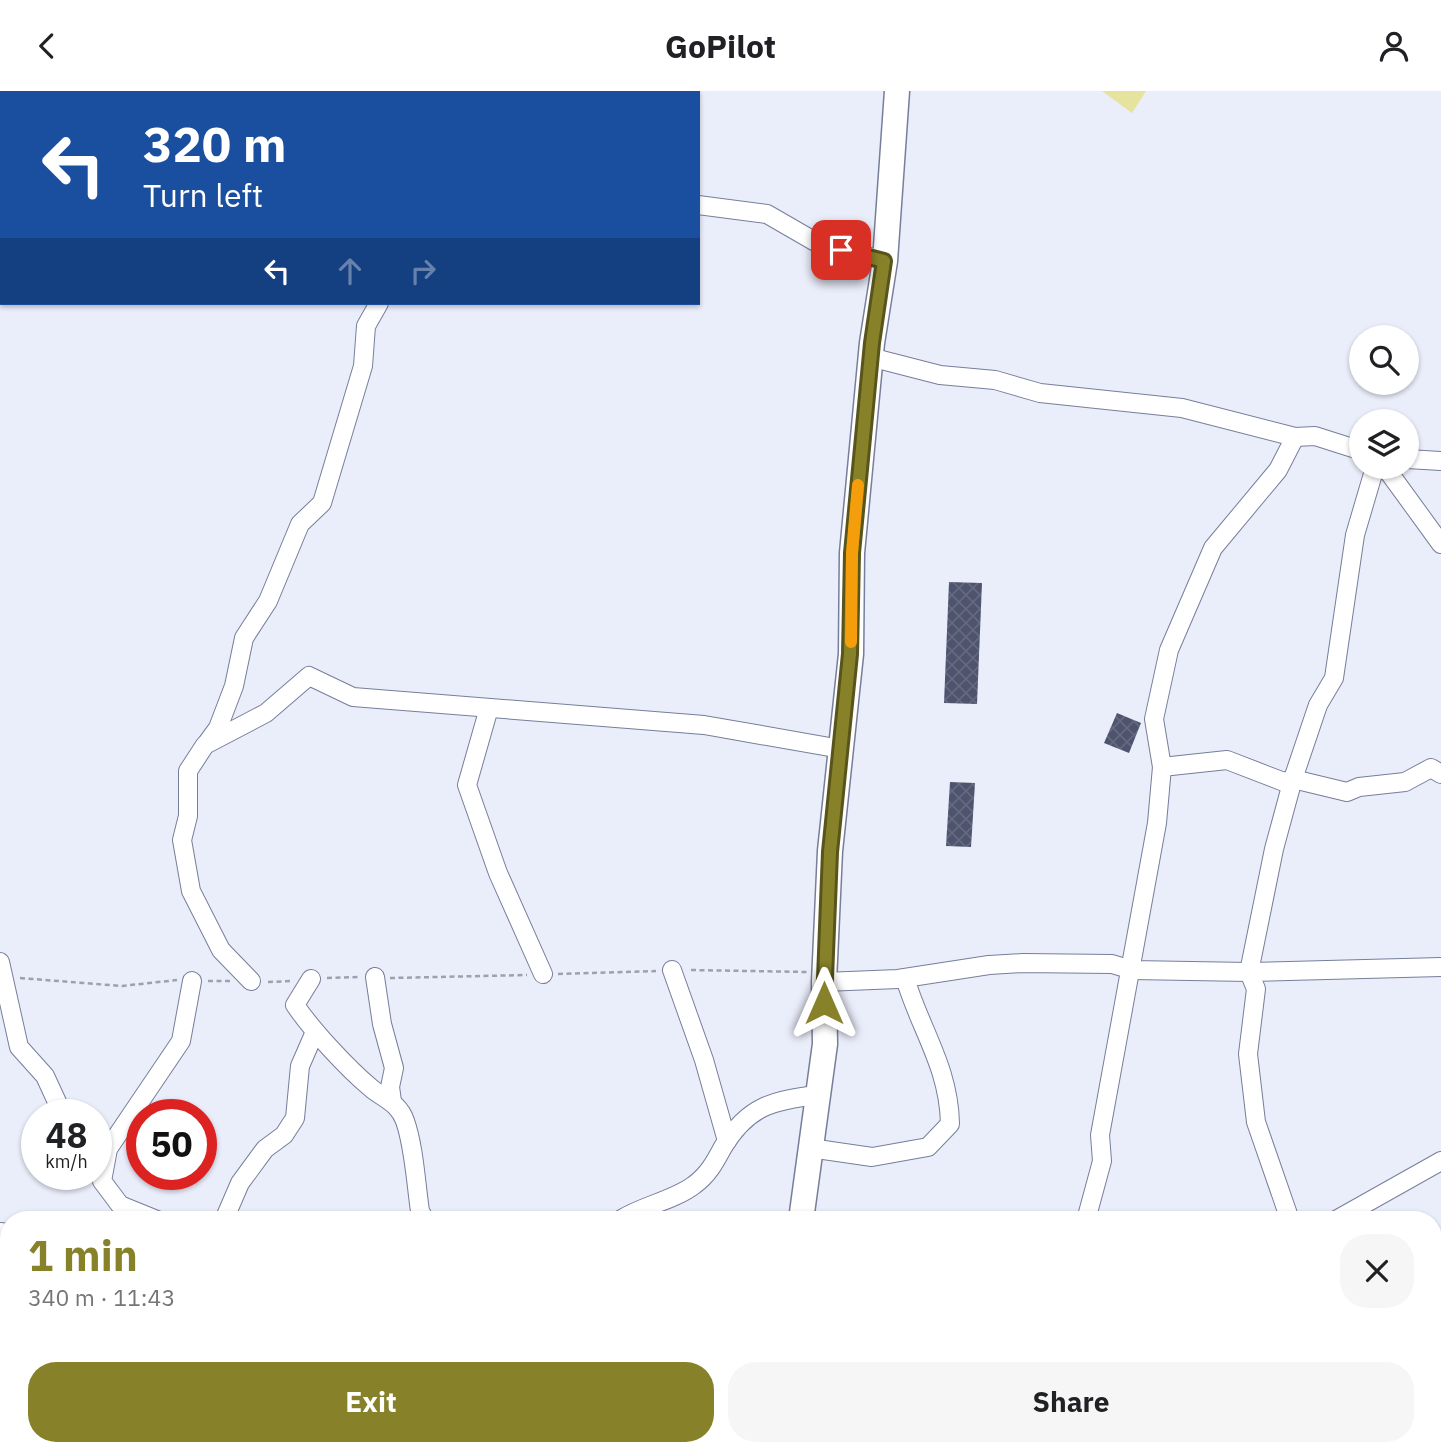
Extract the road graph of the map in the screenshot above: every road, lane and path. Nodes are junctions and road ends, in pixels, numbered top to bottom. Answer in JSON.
{"nodes":[{"id":1,"x":897,"y":91,"type":"edge"},
{"id":2,"x":700,"y":205,"type":"edge"},
{"id":3,"x":884,"y":261,"type":"junction"},
{"id":4,"x":378,"y":305,"type":"edge"},
{"id":5,"x":870,"y":357,"type":"junction"},
{"id":6,"x":1295,"y":437,"type":"junction"},
{"id":7,"x":1349,"y":447,"type":"edge"},
{"id":8,"x":1419,"y":460,"type":"edge"},
{"id":9,"x":1441,"y":461,"type":"edge"},
{"id":10,"x":1372,"y":479,"type":"edge"},
{"id":11,"x":1394,"y":479,"type":"edge"},
{"id":12,"x":1441,"y":544,"type":"edge"},
{"id":13,"x":489,"y":708,"type":"junction"},
{"id":14,"x":207,"y":743,"type":"junction"},
{"id":15,"x":841,"y":749,"type":"junction"},
{"id":16,"x":1162,"y":767,"type":"junction"},
{"id":17,"x":1441,"y":774,"type":"edge"},
{"id":18,"x":1293,"y":779,"type":"junction"},
{"id":19,"x":1441,"y":967,"type":"edge"},
{"id":20,"x":672,"y":970,"type":"junction"},
{"id":21,"x":1132,"y":970,"type":"junction"},
{"id":22,"x":3,"y":971,"type":"edge"},
{"id":23,"x":1249,"y":972,"type":"junction"},
{"id":24,"x":543,"y":974,"type":"junction"},
{"id":25,"x":375,"y":977,"type":"junction"},
{"id":26,"x":824,"y":977,"type":"junction"},
{"id":27,"x":905,"y":978,"type":"junction"},
{"id":28,"x":311,"y":979,"type":"junction"},
{"id":29,"x":191,"y":981,"type":"junction"},
{"id":30,"x":251,"y":981,"type":"junction"},
{"id":31,"x":314,"y":1034,"type":"junction"},
{"id":32,"x":817,"y":1095,"type":"junction"},
{"id":33,"x":56,"y":1099,"type":"edge"},
{"id":34,"x":392,"y":1101,"type":"junction"},
{"id":35,"x":727,"y":1141,"type":"junction"},
{"id":36,"x":112,"y":1143,"type":"edge"},
{"id":37,"x":810,"y":1149,"type":"junction"},
{"id":38,"x":1441,"y":1160,"type":"edge"},
{"id":39,"x":105,"y":1190,"type":"edge"},
{"id":40,"x":121,"y":1211,"type":"edge"},
{"id":41,"x":228,"y":1211,"type":"edge"},
{"id":42,"x":420,"y":1211,"type":"edge"},
{"id":43,"x":634,"y":1211,"type":"edge"},
{"id":44,"x":803,"y":1211,"type":"edge"},
{"id":45,"x":1088,"y":1211,"type":"edge"},
{"id":46,"x":1287,"y":1211,"type":"edge"},
{"id":47,"x":1352,"y":1211,"type":"edge"}],
"edges":[{"from":1,"to":3,"type":"main road"},
{"from":2,"to":3,"type":"street"},
{"from":3,"to":5,"type":"main road"},
{"from":4,"to":14,"type":"street"},
{"from":5,"to":6,"type":"street"},
{"from":5,"to":15,"type":"main road"},
{"from":6,"to":7,"type":"street"},
{"from":6,"to":16,"type":"street"},
{"from":8,"to":9,"type":"street"},
{"from":10,"to":18,"type":"street"},
{"from":11,"to":12,"type":"street"},
{"from":13,"to":14,"type":"street"},
{"from":13,"to":15,"type":"street"},
{"from":13,"to":24,"type":"street"},
{"from":14,"to":30,"type":"street"},
{"from":15,"to":26,"type":"main road"},
{"from":16,"to":18,"type":"street"},
{"from":16,"to":21,"type":"street"},
{"from":17,"to":18,"type":"street"},
{"from":18,"to":23,"type":"street"},
{"from":19,"to":23,"type":"street"},
{"from":20,"to":24,"type":"path"},
{"from":20,"to":26,"type":"path"},
{"from":20,"to":35,"type":"street"},
{"from":21,"to":23,"type":"street"},
{"from":21,"to":27,"type":"street"},
{"from":21,"to":45,"type":"street"},
{"from":22,"to":29,"type":"path"},
{"from":22,"to":33,"type":"street"},
{"from":23,"to":46,"type":"street"},
{"from":24,"to":25,"type":"path"},
{"from":25,"to":28,"type":"path"},
{"from":25,"to":34,"type":"street"},
{"from":26,"to":27,"type":"street"},
{"from":26,"to":32,"type":"main road"},
{"from":27,"to":37,"type":"street"},
{"from":28,"to":30,"type":"path"},
{"from":28,"to":31,"type":"street"},
{"from":29,"to":30,"type":"path"},
{"from":29,"to":36,"type":"street"},
{"from":31,"to":34,"type":"street"},
{"from":31,"to":41,"type":"street"},
{"from":32,"to":35,"type":"street"},
{"from":32,"to":37,"type":"main road"},
{"from":34,"to":42,"type":"street"},
{"from":35,"to":43,"type":"street"},
{"from":37,"to":44,"type":"main road"},
{"from":38,"to":47,"type":"street"},
{"from":39,"to":40,"type":"street"}]}
